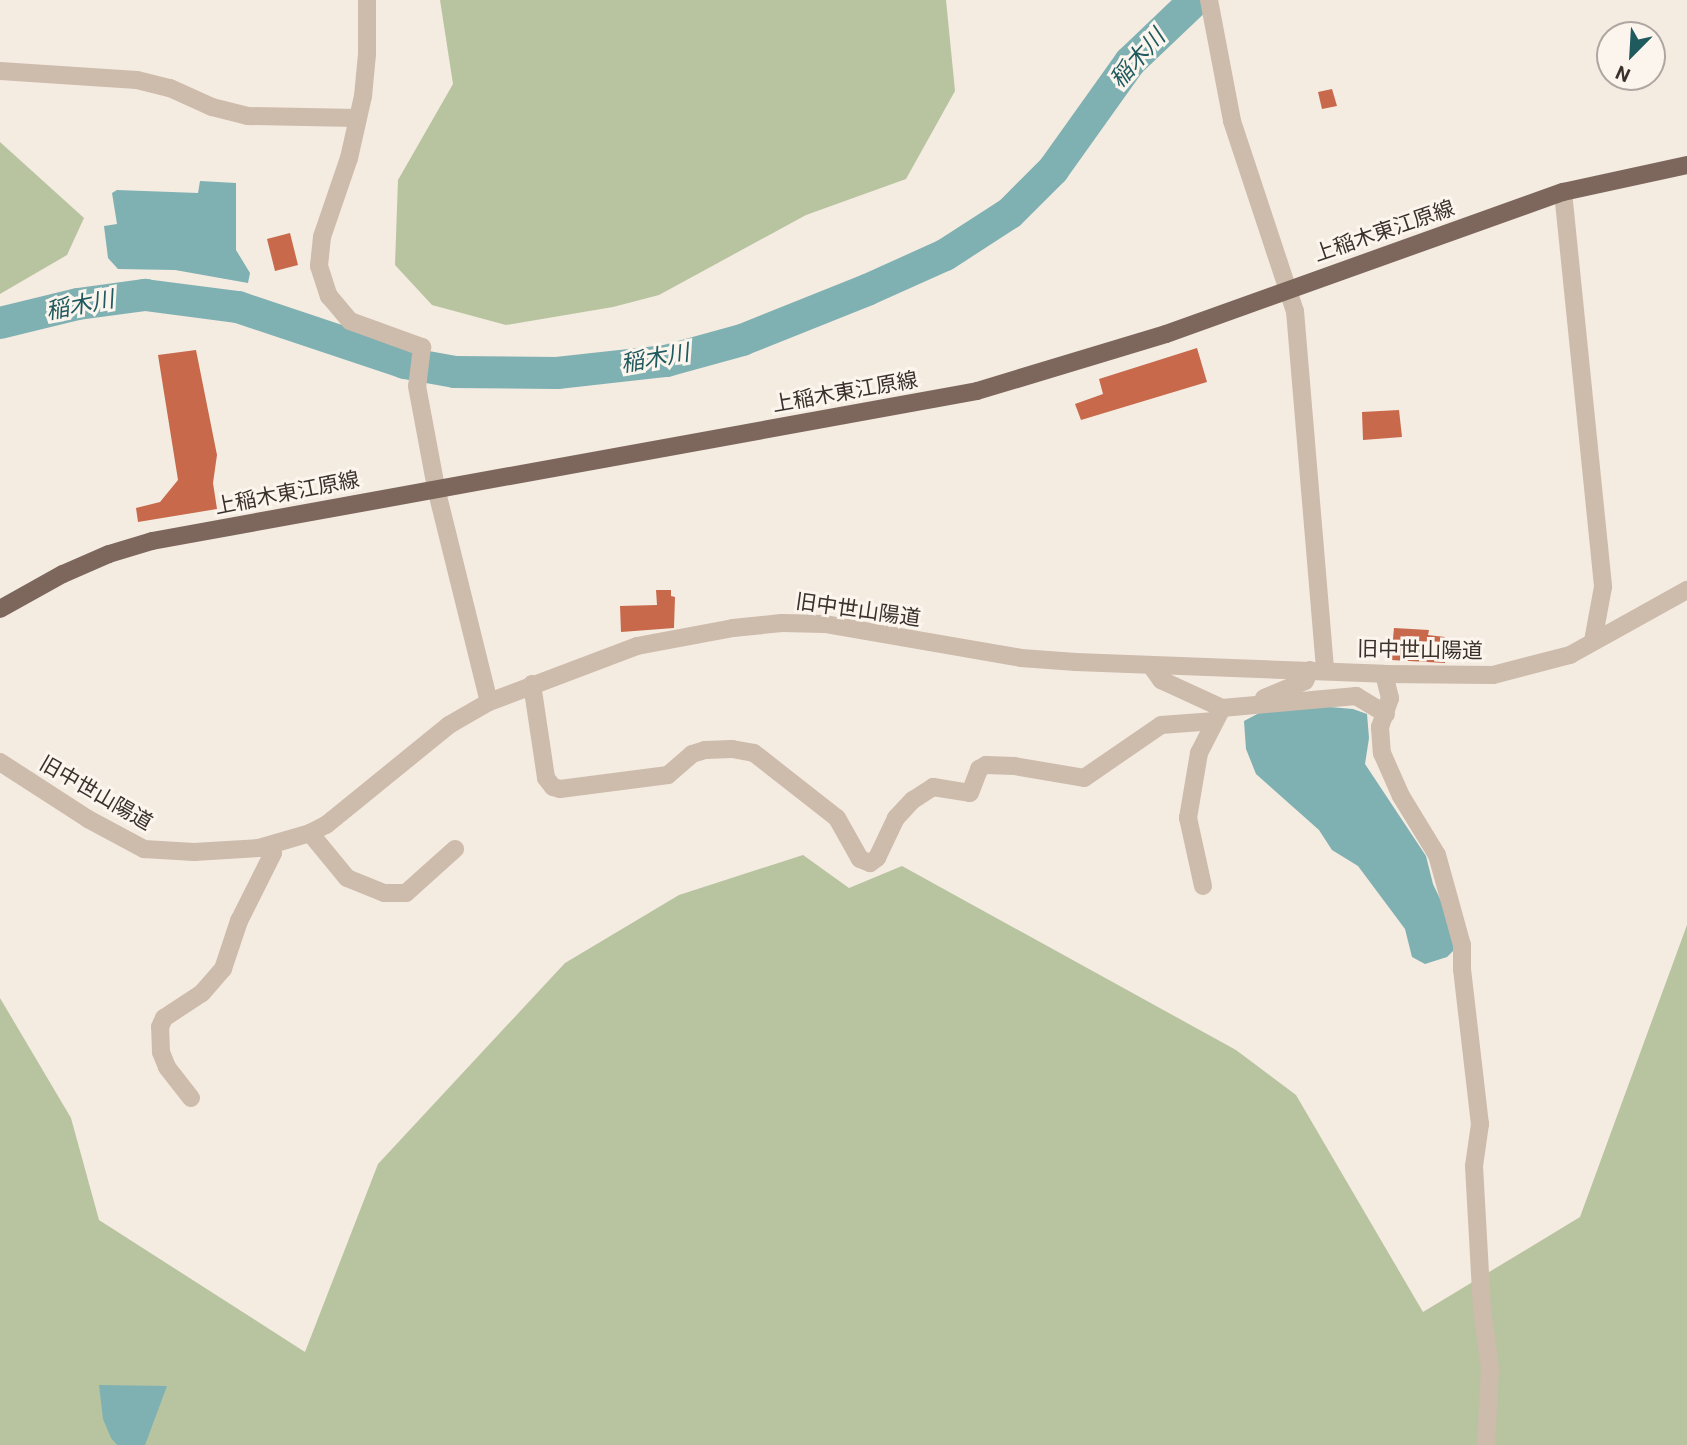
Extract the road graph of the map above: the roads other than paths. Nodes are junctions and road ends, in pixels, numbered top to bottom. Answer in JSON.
{"nodes":[{"id":1,"x":367,"y":0,"type":"edge"},
{"id":2,"x":1210,"y":2,"type":"edge"},
{"id":3,"x":0,"y":71,"type":"edge"},
{"id":4,"x":357,"y":118,"type":"junction"},
{"id":5,"x":1687,"y":165,"type":"edge"},
{"id":6,"x":1563,"y":192,"type":"junction"},
{"id":7,"x":1290,"y":288,"type":"junction"},
{"id":8,"x":436,"y":488,"type":"junction"},
{"id":9,"x":1687,"y":590,"type":"edge"},
{"id":10,"x":0,"y":610,"type":"edge"},
{"id":11,"x":1593,"y":641,"type":"junction"},
{"id":12,"x":1152,"y":667,"type":"junction"},
{"id":13,"x":1317,"y":670,"type":"junction"},
{"id":14,"x":1384,"y":674,"type":"junction"},
{"id":15,"x":532,"y":684,"type":"junction"},
{"id":16,"x":489,"y":702,"type":"junction"},
{"id":17,"x":1256,"y":703,"type":"junction"},
{"id":18,"x":1387,"y":714,"type":"junction"},
{"id":19,"x":1219,"y":715,"type":"junction"},
{"id":20,"x":0,"y":762,"type":"edge"},
{"id":21,"x":310,"y":833,"type":"junction"},
{"id":22,"x":273,"y":845,"type":"junction"},
{"id":23,"x":455,"y":849,"type":"dead end"},
{"id":24,"x":1203,"y":886,"type":"dead end"},
{"id":25,"x":191,"y":1098,"type":"dead end"},
{"id":26,"x":1486,"y":1445,"type":"edge"}],
"edges":[{"from":1,"to":4,"type":"street"},
{"from":2,"to":7,"type":"street"},
{"from":3,"to":4,"type":"street"},
{"from":4,"to":8,"type":"street"},
{"from":5,"to":6,"type":"main road","name":"上稲木東江原線"},
{"from":6,"to":7,"type":"main road","name":"上稲木東江原線"},
{"from":6,"to":11,"type":"street"},
{"from":7,"to":8,"type":"main road","name":"上稲木東江原線"},
{"from":7,"to":13,"type":"street"},
{"from":8,"to":10,"type":"main road","name":"上稲木東江原線"},
{"from":8,"to":16,"type":"street"},
{"from":9,"to":11,"type":"street","name":"旧中世山陽道"},
{"from":11,"to":14,"type":"street","name":"旧中世山陽道"},
{"from":12,"to":13,"type":"street","name":"旧中世山陽道"},
{"from":12,"to":15,"type":"street","name":"旧中世山陽道"},
{"from":12,"to":19,"type":"street"},
{"from":13,"to":14,"type":"street","name":"旧中世山陽道"},
{"from":13,"to":17,"type":"street"},
{"from":14,"to":18,"type":"street"},
{"from":15,"to":16,"type":"street","name":"旧中世山陽道"},
{"from":15,"to":19,"type":"street"},
{"from":16,"to":21,"type":"street","name":"旧中世山陽道"},
{"from":17,"to":18,"type":"street"},
{"from":17,"to":19,"type":"street"},
{"from":18,"to":26,"type":"street"},
{"from":19,"to":24,"type":"street"},
{"from":20,"to":22,"type":"street","name":"旧中世山陽道"},
{"from":21,"to":22,"type":"street","name":"旧中世山陽道"},
{"from":21,"to":23,"type":"street"},
{"from":22,"to":25,"type":"street"}]}
